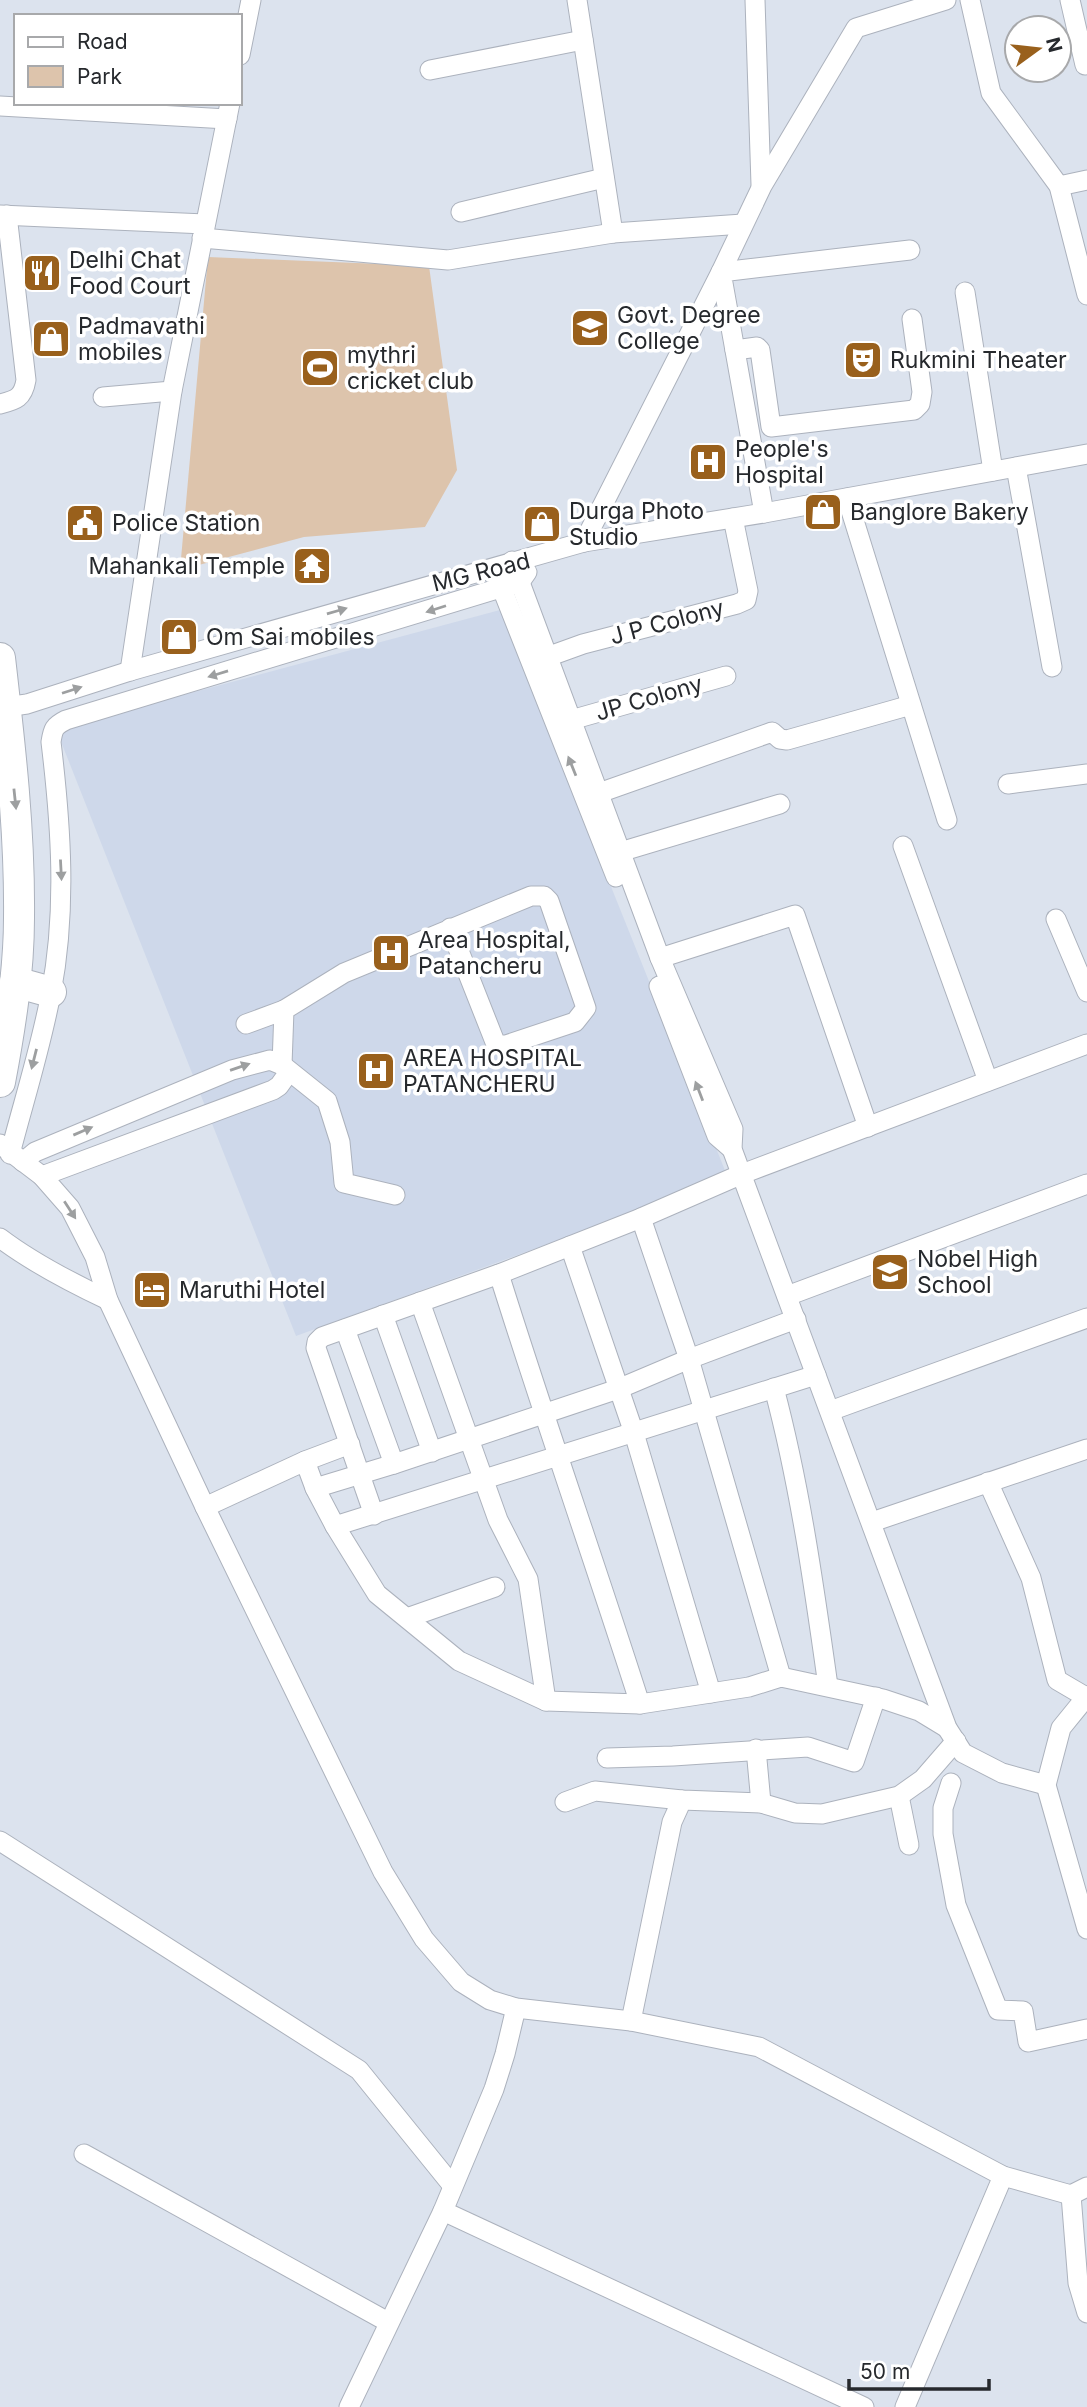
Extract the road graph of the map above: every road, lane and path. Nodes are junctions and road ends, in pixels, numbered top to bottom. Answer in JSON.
{"nodes":[{"id":1,"x":251,"y":0,"type":"edge"},
{"id":2,"x":577,"y":0,"type":"edge"},
{"id":3,"x":755,"y":0,"type":"edge"},
{"id":4,"x":946,"y":0,"type":"edge"},
{"id":5,"x":970,"y":0,"type":"edge"},
{"id":6,"x":1070,"y":0,"type":"edge"},
{"id":7,"x":891,"y":9,"type":"edge"},
{"id":8,"x":583,"y":40,"type":"junction"},
{"id":9,"x":242,"y":45,"type":"edge"},
{"id":10,"x":1087,"y":64,"type":"edge"},
{"id":11,"x":430,"y":70,"type":"dead end"},
{"id":12,"x":0,"y":106,"type":"edge"},
{"id":13,"x":229,"y":111,"type":"edge"},
{"id":14,"x":604,"y":178,"type":"junction"},
{"id":15,"x":1087,"y":180,"type":"edge"},
{"id":16,"x":762,"y":186,"type":"junction"},
{"id":17,"x":1059,"y":186,"type":"junction"},
{"id":18,"x":461,"y":212,"type":"dead end"},
{"id":19,"x":3,"y":215,"type":"edge"},
{"id":20,"x":743,"y":224,"type":"junction"},
{"id":21,"x":204,"y":231,"type":"junction"},
{"id":22,"x":613,"y":233,"type":"junction"},
{"id":23,"x":910,"y":250,"type":"dead end"},
{"id":24,"x":721,"y":272,"type":"junction"},
{"id":25,"x":965,"y":292,"type":"dead end"},
{"id":26,"x":1087,"y":295,"type":"edge"},
{"id":27,"x":912,"y":319,"type":"dead end"},
{"id":28,"x":735,"y":350,"type":"junction"},
{"id":29,"x":172,"y":391,"type":"junction"},
{"id":30,"x":103,"y":397,"type":"dead end"},
{"id":31,"x":0,"y":404,"type":"edge"},
{"id":32,"x":771,"y":427,"type":"junction"},
{"id":33,"x":750,"y":430,"type":"junction"},
{"id":34,"x":1087,"y":454,"type":"edge"},
{"id":35,"x":1016,"y":467,"type":"junction"},
{"id":36,"x":993,"y":471,"type":"junction"},
{"id":37,"x":846,"y":498,"type":"junction"},
{"id":38,"x":764,"y":513,"type":"junction"},
{"id":39,"x":733,"y":518,"type":"junction"},
{"id":40,"x":584,"y":542,"type":"junction"},
{"id":41,"x":539,"y":554,"type":"junction"},
{"id":42,"x":502,"y":564,"type":"junction"},
{"id":43,"x":510,"y":585,"type":"junction"},
{"id":44,"x":547,"y":657,"type":"junction"},
{"id":45,"x":0,"y":659,"type":"edge"},
{"id":46,"x":1052,"y":667,"type":"dead end"},
{"id":47,"x":130,"y":671,"type":"junction"},
{"id":48,"x":726,"y":677,"type":"dead end"},
{"id":49,"x":911,"y":705,"type":"junction"},
{"id":50,"x":6,"y":707,"type":"junction"},
{"id":51,"x":571,"y":720,"type":"junction"},
{"id":52,"x":1087,"y":774,"type":"edge"},
{"id":53,"x":1008,"y":784,"type":"dead end"},
{"id":54,"x":599,"y":793,"type":"junction"},
{"id":55,"x":780,"y":804,"type":"dead end"},
{"id":56,"x":947,"y":820,"type":"dead end"},
{"id":57,"x":903,"y":846,"type":"dead end"},
{"id":58,"x":620,"y":852,"type":"junction"},
{"id":59,"x":1056,"y":919,"type":"dead end"},
{"id":60,"x":450,"y":928,"type":"junction"},
{"id":61,"x":660,"y":958,"type":"junction"},
{"id":62,"x":15,"y":982,"type":"junction"},
{"id":63,"x":51,"y":992,"type":"junction"},
{"id":64,"x":1087,"y":992,"type":"edge"},
{"id":65,"x":284,"y":1010,"type":"junction"},
{"id":66,"x":246,"y":1024,"type":"dead end"},
{"id":67,"x":1087,"y":1044,"type":"edge"},
{"id":68,"x":285,"y":1068,"type":"junction"},
{"id":69,"x":988,"y":1081,"type":"junction"},
{"id":70,"x":0,"y":1082,"type":"edge"},
{"id":71,"x":868,"y":1127,"type":"junction"},
{"id":72,"x":727,"y":1138,"type":"junction"},
{"id":73,"x":11,"y":1153,"type":"edge"},
{"id":74,"x":742,"y":1174,"type":"junction"},
{"id":75,"x":42,"y":1177,"type":"junction"},
{"id":76,"x":1087,"y":1184,"type":"edge"},
{"id":77,"x":394,"y":1195,"type":"dead end"},
{"id":78,"x":641,"y":1219,"type":"junction"},
{"id":79,"x":0,"y":1238,"type":"edge"},
{"id":80,"x":570,"y":1246,"type":"junction"},
{"id":81,"x":499,"y":1274,"type":"junction"},
{"id":82,"x":787,"y":1296,"type":"junction"},
{"id":83,"x":108,"y":1300,"type":"junction"},
{"id":84,"x":420,"y":1302,"type":"junction"},
{"id":85,"x":383,"y":1315,"type":"junction"},
{"id":86,"x":1087,"y":1318,"type":"edge"},
{"id":87,"x":796,"y":1319,"type":"junction"},
{"id":88,"x":345,"y":1329,"type":"junction"},
{"id":89,"x":689,"y":1359,"type":"junction"},
{"id":90,"x":816,"y":1375,"type":"junction"},
{"id":91,"x":775,"y":1388,"type":"junction"},
{"id":92,"x":618,"y":1389,"type":"junction"},
{"id":93,"x":704,"y":1411,"type":"junction"},
{"id":94,"x":830,"y":1411,"type":"junction"},
{"id":95,"x":543,"y":1414,"type":"junction"},
{"id":96,"x":634,"y":1433,"type":"junction"},
{"id":97,"x":469,"y":1440,"type":"junction"},
{"id":98,"x":350,"y":1444,"type":"junction"},
{"id":99,"x":1087,"y":1449,"type":"edge"},
{"id":100,"x":432,"y":1452,"type":"junction"},
{"id":101,"x":557,"y":1457,"type":"junction"},
{"id":102,"x":305,"y":1461,"type":"junction"},
{"id":103,"x":394,"y":1464,"type":"junction"},
{"id":104,"x":360,"y":1475,"type":"junction"},
{"id":105,"x":484,"y":1480,"type":"junction"},
{"id":106,"x":988,"y":1482,"type":"junction"},
{"id":107,"x":315,"y":1488,"type":"junction"},
{"id":108,"x":205,"y":1507,"type":"junction"},
{"id":109,"x":374,"y":1515,"type":"junction"},
{"id":110,"x":872,"y":1522,"type":"junction"},
{"id":111,"x":335,"y":1526,"type":"junction"},
{"id":112,"x":495,"y":1587,"type":"dead end"},
{"id":113,"x":407,"y":1618,"type":"junction"},
{"id":114,"x":781,"y":1677,"type":"junction"},
{"id":115,"x":828,"y":1686,"type":"junction"},
{"id":116,"x":711,"y":1693,"type":"junction"},
{"id":117,"x":876,"y":1697,"type":"junction"},
{"id":118,"x":1086,"y":1697,"type":"edge"},
{"id":119,"x":546,"y":1701,"type":"junction"},
{"id":120,"x":640,"y":1704,"type":"junction"},
{"id":121,"x":951,"y":1735,"type":"junction"},
{"id":122,"x":757,"y":1749,"type":"junction"},
{"id":123,"x":607,"y":1758,"type":"dead end"},
{"id":124,"x":951,"y":1783,"type":"dead end"},
{"id":125,"x":1046,"y":1785,"type":"junction"},
{"id":126,"x":899,"y":1796,"type":"junction"},
{"id":127,"x":682,"y":1800,"type":"junction"},
{"id":128,"x":565,"y":1802,"type":"dead end"},
{"id":129,"x":761,"y":1803,"type":"junction"},
{"id":130,"x":0,"y":1841,"type":"edge"},
{"id":131,"x":909,"y":1845,"type":"dead end"},
{"id":132,"x":1087,"y":1929,"type":"edge"},
{"id":133,"x":516,"y":2008,"type":"junction"},
{"id":134,"x":631,"y":2021,"type":"junction"},
{"id":135,"x":1087,"y":2029,"type":"edge"},
{"id":136,"x":84,"y":2154,"type":"dead end"},
{"id":137,"x":1003,"y":2175,"type":"junction"},
{"id":138,"x":452,"y":2185,"type":"junction"},
{"id":139,"x":1079,"y":2191,"type":"edge"},
{"id":140,"x":443,"y":2211,"type":"junction"},
{"id":141,"x":1087,"y":2313,"type":"edge"},
{"id":142,"x":388,"y":2322,"type":"junction"},
{"id":143,"x":349,"y":2407,"type":"edge"},
{"id":144,"x":864,"y":2407,"type":"edge"},
{"id":145,"x":905,"y":2407,"type":"edge"}],
"edges":[{"from":1,"to":9,"type":"street"},
{"from":2,"to":8,"type":"street"},
{"from":3,"to":16,"type":"street"},
{"from":4,"to":7,"type":"street"},
{"from":5,"to":17,"type":"street"},
{"from":6,"to":10,"type":"street"},
{"from":7,"to":16,"type":"street"},
{"from":8,"to":11,"type":"street"},
{"from":8,"to":14,"type":"street"},
{"from":12,"to":13,"type":"street"},
{"from":13,"to":21,"type":"street"},
{"from":14,"to":18,"type":"street"},
{"from":14,"to":22,"type":"street"},
{"from":15,"to":17,"type":"street"},
{"from":16,"to":20,"type":"street"},
{"from":17,"to":26,"type":"street"},
{"from":19,"to":21,"type":"street"},
{"from":19,"to":31,"type":"street"},
{"from":20,"to":22,"type":"street"},
{"from":20,"to":24,"type":"street"},
{"from":21,"to":22,"type":"street"},
{"from":21,"to":29,"type":"street"},
{"from":23,"to":24,"type":"street"},
{"from":24,"to":28,"type":"street"},
{"from":24,"to":40,"type":"street"},
{"from":25,"to":36,"type":"street"},
{"from":27,"to":32,"type":"street"},
{"from":28,"to":32,"type":"street"},
{"from":28,"to":33,"type":"street"},
{"from":29,"to":30,"type":"street"},
{"from":29,"to":47,"type":"street"},
{"from":32,"to":33,"type":"street"},
{"from":33,"to":38,"type":"street"},
{"from":34,"to":35,"type":"street"},
{"from":35,"to":36,"type":"street"},
{"from":35,"to":46,"type":"street"},
{"from":36,"to":37,"type":"street"},
{"from":37,"to":38,"type":"street"},
{"from":37,"to":49,"type":"street"},
{"from":38,"to":39,"type":"street"},
{"from":39,"to":40,"type":"street"},
{"from":39,"to":44,"type":"street","name":"J P Colony"},
{"from":40,"to":41,"type":"street"},
{"from":41,"to":42,"type":"street","name":"MG Road"},
{"from":41,"to":43,"type":"street","name":"MG Road"},
{"from":42,"to":43,"type":"street"},
{"from":47,"to":42,"type":"street","name":"MG Road","one_way":true},
{"from":43,"to":44,"type":"street"},
{"from":43,"to":63,"type":"street","name":"MG Road","one_way":true},
{"from":72,"to":43,"type":"street","one_way":true},
{"from":44,"to":51,"type":"street"},
{"from":45,"to":50,"type":"highway"},
{"from":50,"to":47,"type":"street","name":"MG Road","one_way":true},
{"from":48,"to":51,"type":"street","name":"JP Colony"},
{"from":49,"to":54,"type":"street"},
{"from":49,"to":56,"type":"street"},
{"from":50,"to":62,"type":"highway","one_way":true},
{"from":51,"to":54,"type":"street"},
{"from":52,"to":53,"type":"street"},
{"from":54,"to":58,"type":"street"},
{"from":55,"to":58,"type":"street"},
{"from":57,"to":69,"type":"street"},
{"from":58,"to":61,"type":"street"},
{"from":59,"to":64,"type":"street"},
{"from":60,"to":60,"type":"street"},
{"from":60,"to":65,"type":"street"},
{"from":61,"to":71,"type":"street"},
{"from":61,"to":72,"type":"street"},
{"from":62,"to":63,"type":"highway"},
{"from":62,"to":70,"type":"highway"},
{"from":63,"to":73,"type":"street","one_way":true},
{"from":65,"to":66,"type":"street"},
{"from":65,"to":68,"type":"street"},
{"from":67,"to":69,"type":"street"},
{"from":73,"to":68,"type":"street","one_way":true},
{"from":68,"to":75,"type":"street"},
{"from":68,"to":77,"type":"street"},
{"from":69,"to":71,"type":"street"},
{"from":71,"to":74,"type":"street"},
{"from":72,"to":74,"type":"street"},
{"from":73,"to":75,"type":"street"},
{"from":74,"to":78,"type":"street"},
{"from":74,"to":82,"type":"street"},
{"from":75,"to":83,"type":"street","one_way":true},
{"from":76,"to":82,"type":"street"},
{"from":78,"to":80,"type":"street"},
{"from":78,"to":89,"type":"street"},
{"from":79,"to":83,"type":"street"},
{"from":80,"to":81,"type":"street"},
{"from":80,"to":92,"type":"street"},
{"from":81,"to":84,"type":"street"},
{"from":81,"to":95,"type":"street"},
{"from":82,"to":87,"type":"street"},
{"from":83,"to":108,"type":"street"},
{"from":84,"to":85,"type":"street"},
{"from":84,"to":97,"type":"street"},
{"from":85,"to":88,"type":"street"},
{"from":85,"to":100,"type":"street"},
{"from":86,"to":94,"type":"street"},
{"from":87,"to":89,"type":"street"},
{"from":87,"to":90,"type":"street"},
{"from":88,"to":98,"type":"street"},
{"from":88,"to":103,"type":"street"},
{"from":89,"to":92,"type":"street"},
{"from":89,"to":93,"type":"street"},
{"from":90,"to":91,"type":"street"},
{"from":90,"to":94,"type":"street"},
{"from":91,"to":93,"type":"street"},
{"from":91,"to":115,"type":"street"},
{"from":92,"to":95,"type":"street"},
{"from":92,"to":96,"type":"street"},
{"from":93,"to":96,"type":"street"},
{"from":93,"to":114,"type":"street"},
{"from":94,"to":110,"type":"street"},
{"from":95,"to":97,"type":"street"},
{"from":95,"to":101,"type":"street"},
{"from":96,"to":101,"type":"street"},
{"from":96,"to":116,"type":"street"},
{"from":97,"to":100,"type":"street"},
{"from":97,"to":105,"type":"street"},
{"from":98,"to":102,"type":"street"},
{"from":98,"to":104,"type":"street"},
{"from":99,"to":106,"type":"street"},
{"from":100,"to":103,"type":"street"},
{"from":101,"to":105,"type":"street"},
{"from":101,"to":120,"type":"street"},
{"from":102,"to":107,"type":"street"},
{"from":102,"to":108,"type":"street"},
{"from":103,"to":104,"type":"street"},
{"from":104,"to":107,"type":"street"},
{"from":104,"to":109,"type":"street"},
{"from":105,"to":109,"type":"street"},
{"from":105,"to":119,"type":"street"},
{"from":106,"to":110,"type":"street"},
{"from":106,"to":118,"type":"street"},
{"from":107,"to":111,"type":"street"},
{"from":108,"to":133,"type":"street"},
{"from":109,"to":111,"type":"street"},
{"from":110,"to":121,"type":"street"},
{"from":111,"to":113,"type":"street"},
{"from":112,"to":113,"type":"street"},
{"from":113,"to":119,"type":"street"},
{"from":114,"to":115,"type":"street"},
{"from":114,"to":116,"type":"street"},
{"from":115,"to":117,"type":"street"},
{"from":116,"to":120,"type":"street"},
{"from":117,"to":121,"type":"street"},
{"from":117,"to":122,"type":"street"},
{"from":118,"to":125,"type":"street"},
{"from":119,"to":120,"type":"street"},
{"from":121,"to":125,"type":"street"},
{"from":121,"to":126,"type":"street"},
{"from":122,"to":123,"type":"street"},
{"from":122,"to":129,"type":"street"},
{"from":124,"to":135,"type":"street"},
{"from":125,"to":132,"type":"street"},
{"from":126,"to":129,"type":"street"},
{"from":126,"to":131,"type":"street"},
{"from":127,"to":128,"type":"street"},
{"from":127,"to":129,"type":"street"},
{"from":127,"to":134,"type":"street"},
{"from":130,"to":138,"type":"street"},
{"from":133,"to":134,"type":"street"},
{"from":133,"to":138,"type":"street"},
{"from":134,"to":137,"type":"street"},
{"from":136,"to":142,"type":"street"},
{"from":137,"to":139,"type":"street"},
{"from":137,"to":145,"type":"street"},
{"from":138,"to":140,"type":"street"},
{"from":139,"to":141,"type":"street"},
{"from":140,"to":142,"type":"street"},
{"from":140,"to":144,"type":"street"},
{"from":142,"to":143,"type":"street"}]}
